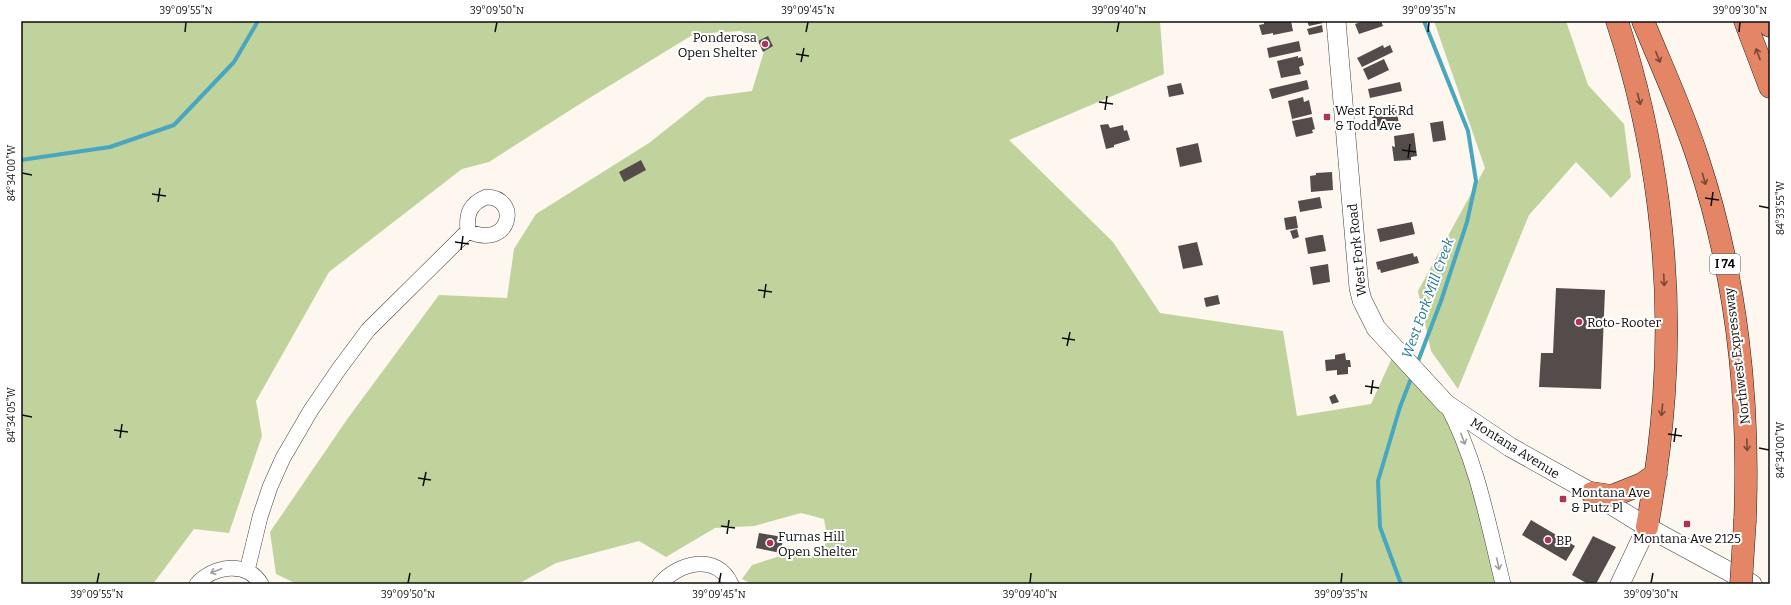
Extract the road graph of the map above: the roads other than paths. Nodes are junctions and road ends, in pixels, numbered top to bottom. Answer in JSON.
{"nodes":[{"id":1,"x":1336,"y":21,"type":"edge"},
{"id":2,"x":1617,"y":21,"type":"edge"},
{"id":3,"x":1643,"y":21,"type":"edge"},
{"id":4,"x":1745,"y":21,"type":"edge"},
{"id":5,"x":1768,"y":21,"type":"edge"},
{"id":6,"x":1770,"y":26,"type":"edge"},
{"id":7,"x":1770,"y":87,"type":"edge"},
{"id":8,"x":468,"y":231,"type":"dead end"},
{"id":9,"x":1446,"y":404,"type":"junction"},
{"id":10,"x":1656,"y":474,"type":"junction"},
{"id":11,"x":1592,"y":493,"type":"junction"},
{"id":12,"x":1647,"y":527,"type":"junction"},
{"id":13,"x":247,"y":571,"type":"junction"},
{"id":14,"x":197,"y":584,"type":"edge"},
{"id":15,"x":262,"y":584,"type":"edge"},
{"id":16,"x":660,"y":584,"type":"edge"},
{"id":17,"x":731,"y":584,"type":"edge"},
{"id":18,"x":1502,"y":584,"type":"edge"},
{"id":19,"x":1620,"y":584,"type":"edge"},
{"id":20,"x":1741,"y":584,"type":"edge"},
{"id":21,"x":1752,"y":584,"type":"edge"}],
"edges":[{"from":1,"to":9,"type":"street","name":"West Fork Road"},
{"from":2,"to":10,"type":"highway","one_way":true},
{"from":3,"to":20,"type":"highway","name":"Northwest Expressway","number":"I 74","one_way":true,"bridge":true},
{"from":7,"to":4,"type":"highway","one_way":true},
{"from":5,"to":6,"type":"highway"},
{"from":8,"to":13,"type":"street"},
{"from":9,"to":11,"type":"street","name":"Montana Avenue"},
{"from":9,"to":18,"type":"street","name":"West Fork Road","one_way":true},
{"from":10,"to":11,"type":"highway"},
{"from":10,"to":12,"type":"highway"},
{"from":11,"to":12,"type":"street","name":"Montana Avenue"},
{"from":12,"to":19,"type":"street"},
{"from":12,"to":21,"type":"street","name":"Montana Avenue"},
{"from":13,"to":14,"type":"street","one_way":true},
{"from":13,"to":15,"type":"street"},
{"from":16,"to":17,"type":"street"}]}
